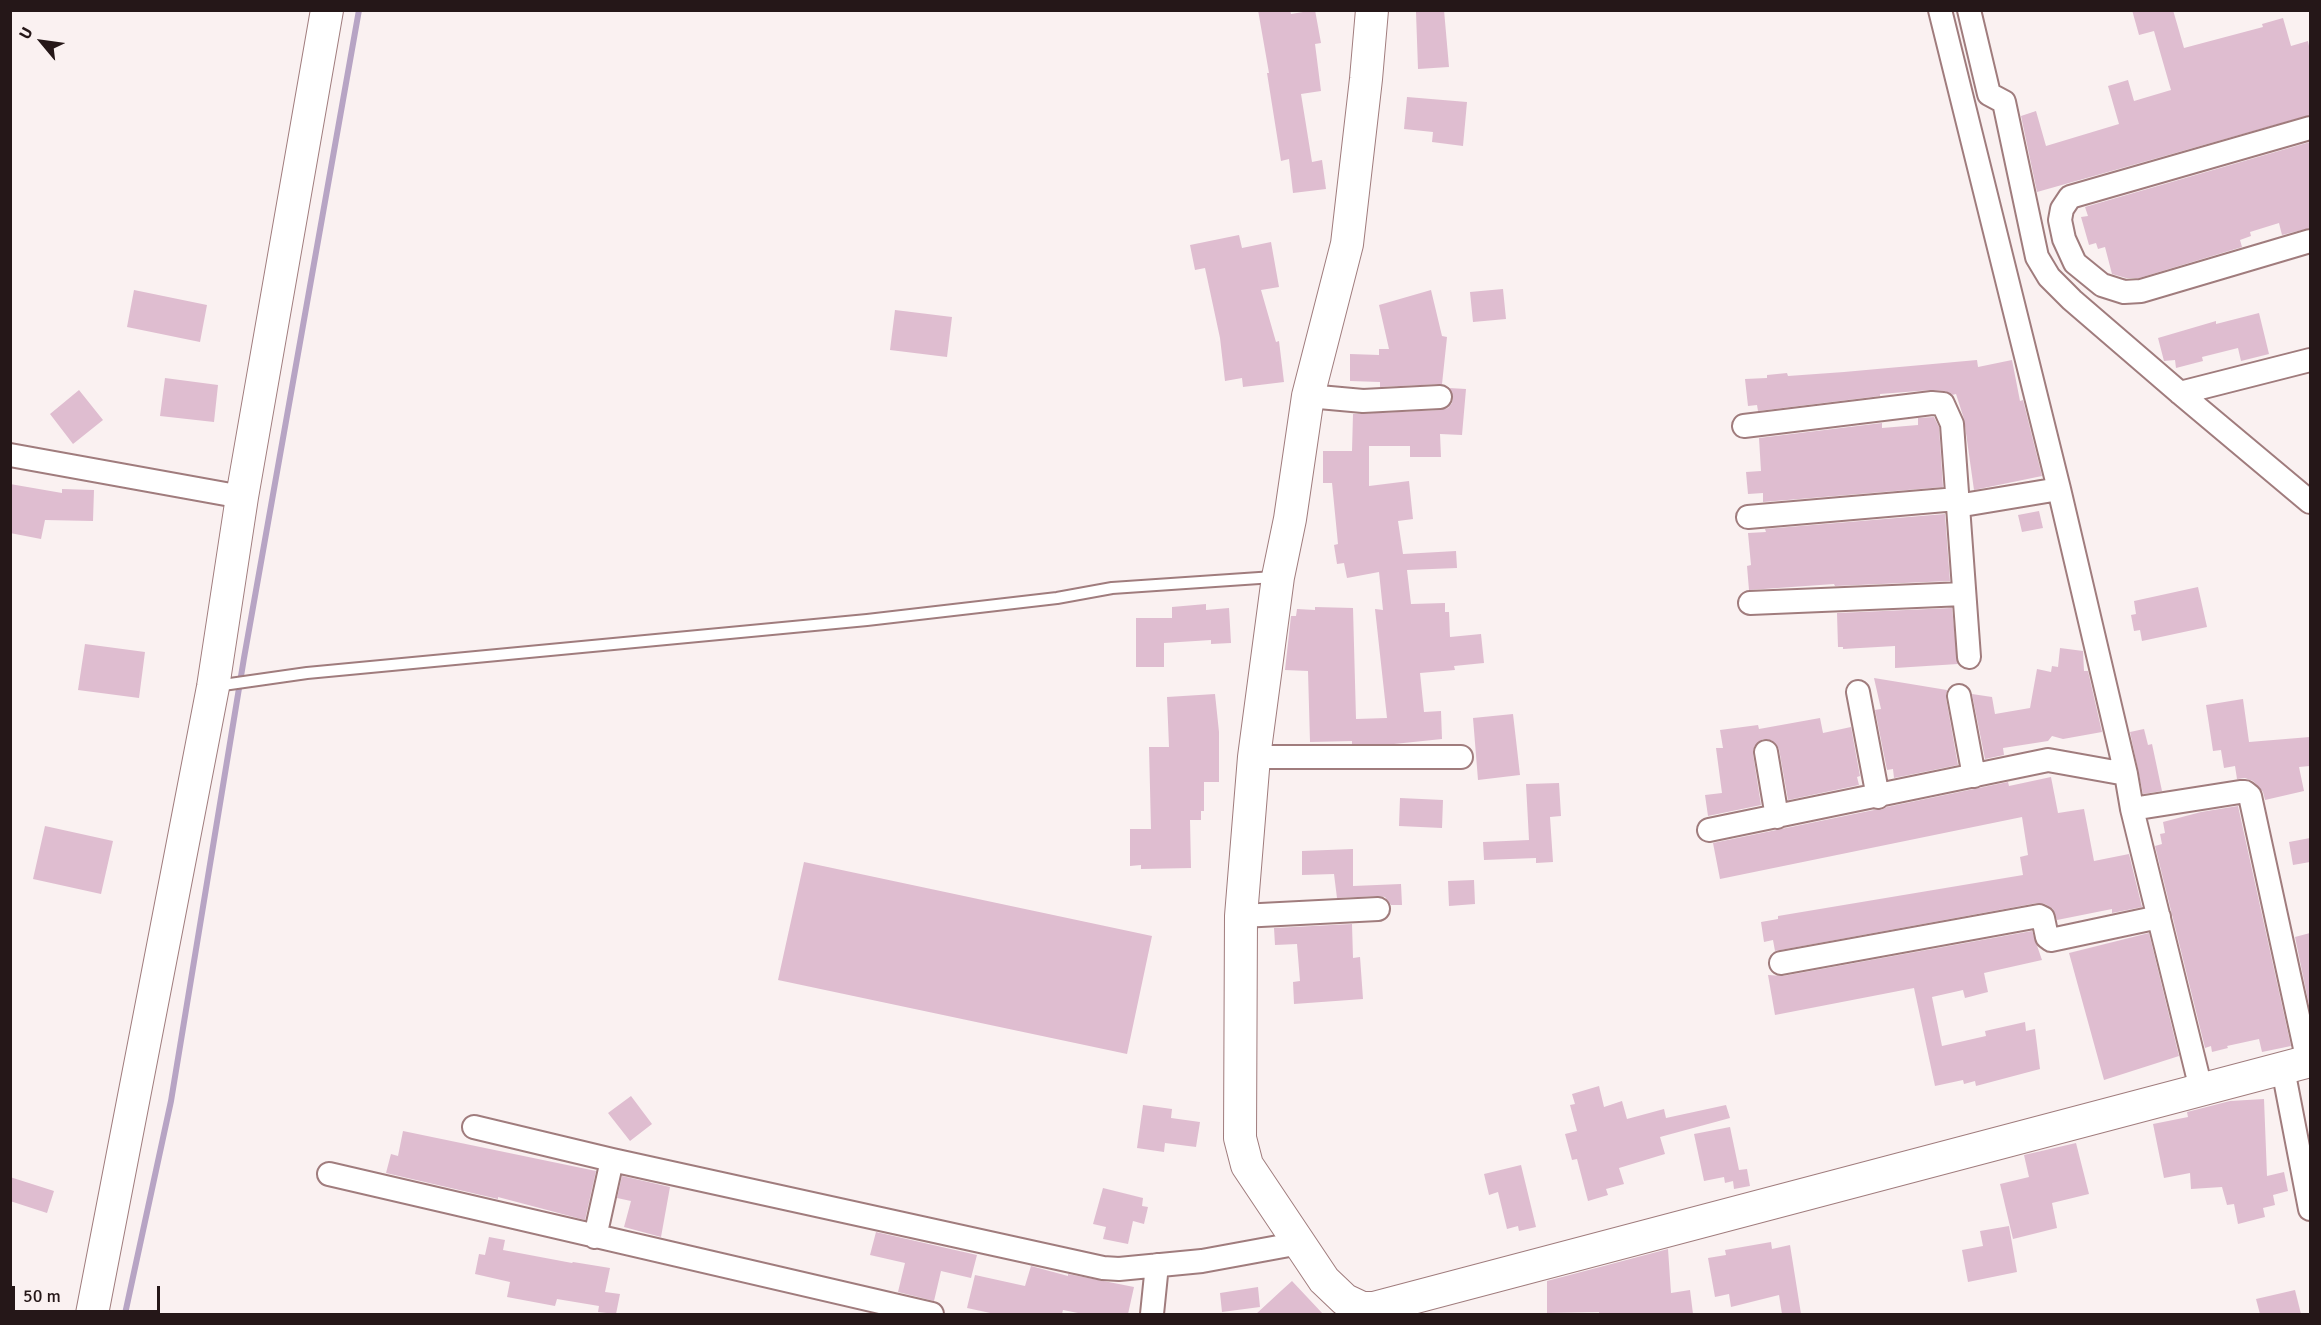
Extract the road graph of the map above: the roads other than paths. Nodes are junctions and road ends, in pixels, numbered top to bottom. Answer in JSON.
{"nodes":[{"id":1,"x":327,"y":10,"type":"edge"},
{"id":2,"x":1372,"y":10,"type":"edge"},
{"id":3,"x":1940,"y":10,"type":"edge"},
{"id":4,"x":1970,"y":10,"type":"edge"},
{"id":5,"x":2310,"y":128,"type":"edge"},
{"id":6,"x":2310,"y":241,"type":"edge"},
{"id":7,"x":2310,"y":360,"type":"edge"},
{"id":8,"x":2180,"y":393,"type":"junction"},
{"id":9,"x":1308,"y":396,"type":"junction"},
{"id":10,"x":1440,"y":397,"type":"dead end"},
{"id":11,"x":1744,"y":426,"type":"dead end"},
{"id":12,"x":10,"y":455,"type":"edge"},
{"id":13,"x":2059,"y":489,"type":"junction"},
{"id":14,"x":242,"y":497,"type":"junction"},
{"id":15,"x":2310,"y":502,"type":"edge"},
{"id":16,"x":1957,"y":503,"type":"junction"},
{"id":17,"x":1748,"y":517,"type":"dead end"},
{"id":18,"x":1278,"y":577,"type":"junction"},
{"id":19,"x":1964,"y":594,"type":"junction"},
{"id":20,"x":1750,"y":603,"type":"dead end"},
{"id":21,"x":1969,"y":657,"type":"dead end"},
{"id":22,"x":226,"y":684,"type":"junction"},
{"id":23,"x":1858,"y":692,"type":"dead end"},
{"id":24,"x":1959,"y":696,"type":"dead end"},
{"id":25,"x":1766,"y":752,"type":"dead end"},
{"id":26,"x":1254,"y":757,"type":"junction"},
{"id":27,"x":1461,"y":757,"type":"dead end"},
{"id":28,"x":2126,"y":774,"type":"junction"},
{"id":29,"x":1974,"y":776,"type":"junction"},
{"id":30,"x":1878,"y":797,"type":"junction"},
{"id":31,"x":2132,"y":809,"type":"junction"},
{"id":32,"x":1777,"y":817,"type":"junction"},
{"id":33,"x":1709,"y":830,"type":"dead end"},
{"id":34,"x":1378,"y":909,"type":"dead end"},
{"id":35,"x":1241,"y":916,"type":"junction"},
{"id":36,"x":2159,"y":917,"type":"junction"},
{"id":37,"x":1780,"y":963,"type":"dead end"},
{"id":38,"x":2300,"y":1064,"type":"edge"},
{"id":39,"x":2201,"y":1089,"type":"junction"},
{"id":40,"x":474,"y":1127,"type":"dead end"},
{"id":41,"x":612,"y":1160,"type":"junction"},
{"id":42,"x":329,"y":1174,"type":"dead end"},
{"id":43,"x":2310,"y":1209,"type":"edge"},
{"id":44,"x":595,"y":1237,"type":"junction"},
{"id":45,"x":1300,"y":1244,"type":"junction"},
{"id":46,"x":1157,"y":1265,"type":"junction"},
{"id":47,"x":1361,"y":1311,"type":"edge"},
{"id":48,"x":92,"y":1314,"type":"edge"},
{"id":49,"x":932,"y":1314,"type":"edge"},
{"id":50,"x":1152,"y":1314,"type":"edge"}],
"edges":[{"from":1,"to":14,"type":"street"},
{"from":2,"to":9,"type":"street"},
{"from":3,"to":13,"type":"street"},
{"from":4,"to":8,"type":"street"},
{"from":5,"to":6,"type":"street"},
{"from":7,"to":8,"type":"street"},
{"from":8,"to":15,"type":"street"},
{"from":9,"to":10,"type":"street"},
{"from":9,"to":18,"type":"street"},
{"from":11,"to":16,"type":"street"},
{"from":12,"to":14,"type":"street"},
{"from":13,"to":16,"type":"street"},
{"from":13,"to":28,"type":"street"},
{"from":14,"to":22,"type":"street"},
{"from":16,"to":17,"type":"street"},
{"from":16,"to":19,"type":"street"},
{"from":18,"to":22,"type":"lane"},
{"from":18,"to":26,"type":"street"},
{"from":19,"to":20,"type":"street"},
{"from":19,"to":21,"type":"street"},
{"from":22,"to":48,"type":"street"},
{"from":23,"to":30,"type":"street"},
{"from":24,"to":29,"type":"street"},
{"from":25,"to":32,"type":"street"},
{"from":26,"to":27,"type":"street"},
{"from":26,"to":35,"type":"street"},
{"from":28,"to":29,"type":"street"},
{"from":28,"to":31,"type":"street"},
{"from":29,"to":30,"type":"street"},
{"from":30,"to":32,"type":"street"},
{"from":31,"to":36,"type":"street"},
{"from":31,"to":38,"type":"street"},
{"from":32,"to":33,"type":"street"},
{"from":34,"to":35,"type":"street"},
{"from":35,"to":45,"type":"street"},
{"from":36,"to":37,"type":"street"},
{"from":36,"to":39,"type":"street"},
{"from":38,"to":39,"type":"street"},
{"from":38,"to":43,"type":"street"},
{"from":39,"to":47,"type":"street"},
{"from":40,"to":41,"type":"street"},
{"from":41,"to":44,"type":"street"},
{"from":41,"to":46,"type":"street"},
{"from":42,"to":44,"type":"street"},
{"from":44,"to":49,"type":"street"},
{"from":45,"to":46,"type":"street"},
{"from":45,"to":47,"type":"street"},
{"from":46,"to":50,"type":"street"}]}
